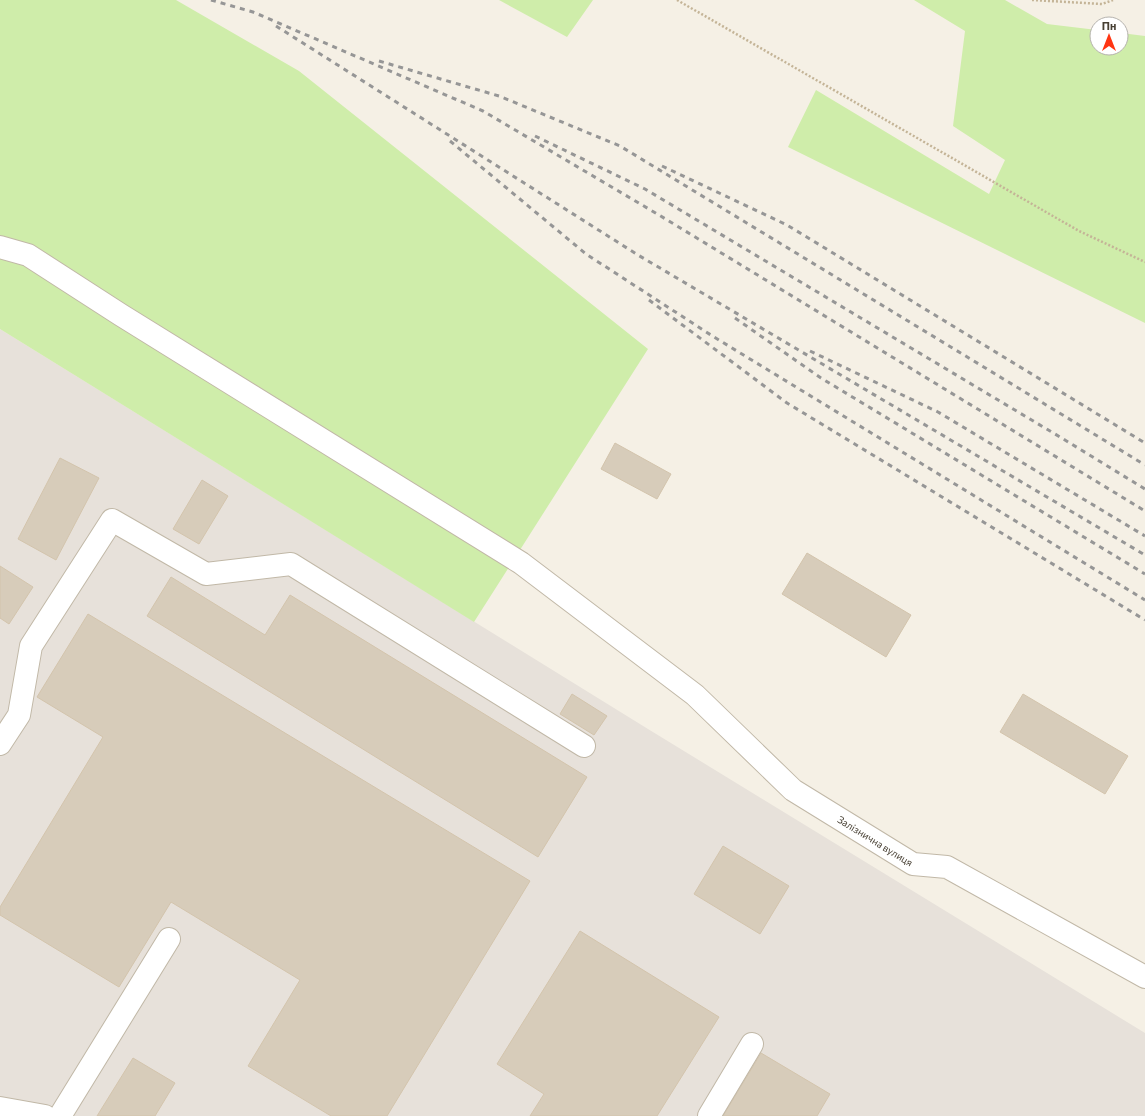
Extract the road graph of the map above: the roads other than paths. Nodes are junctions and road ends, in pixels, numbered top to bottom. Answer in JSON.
{"nodes":[{"id":1,"x":0,"y":247,"type":"edge"},
{"id":2,"x":0,"y":744,"type":"edge"},
{"id":3,"x":584,"y":746,"type":"dead end"},
{"id":4,"x":169,"y":939,"type":"dead end"},
{"id":5,"x":1145,"y":977,"type":"edge"},
{"id":6,"x":752,"y":1044,"type":"dead end"},
{"id":7,"x":0,"y":1108,"type":"edge"},
{"id":8,"x":44,"y":1116,"type":"edge"},
{"id":9,"x":60,"y":1116,"type":"edge"},
{"id":10,"x":709,"y":1116,"type":"edge"}],
"edges":[{"from":1,"to":5,"type":"street","name":"Залізнична вулиця"},
{"from":2,"to":3,"type":"street"},
{"from":4,"to":9,"type":"street"},
{"from":6,"to":10,"type":"street"},
{"from":7,"to":8,"type":"street"}]}
